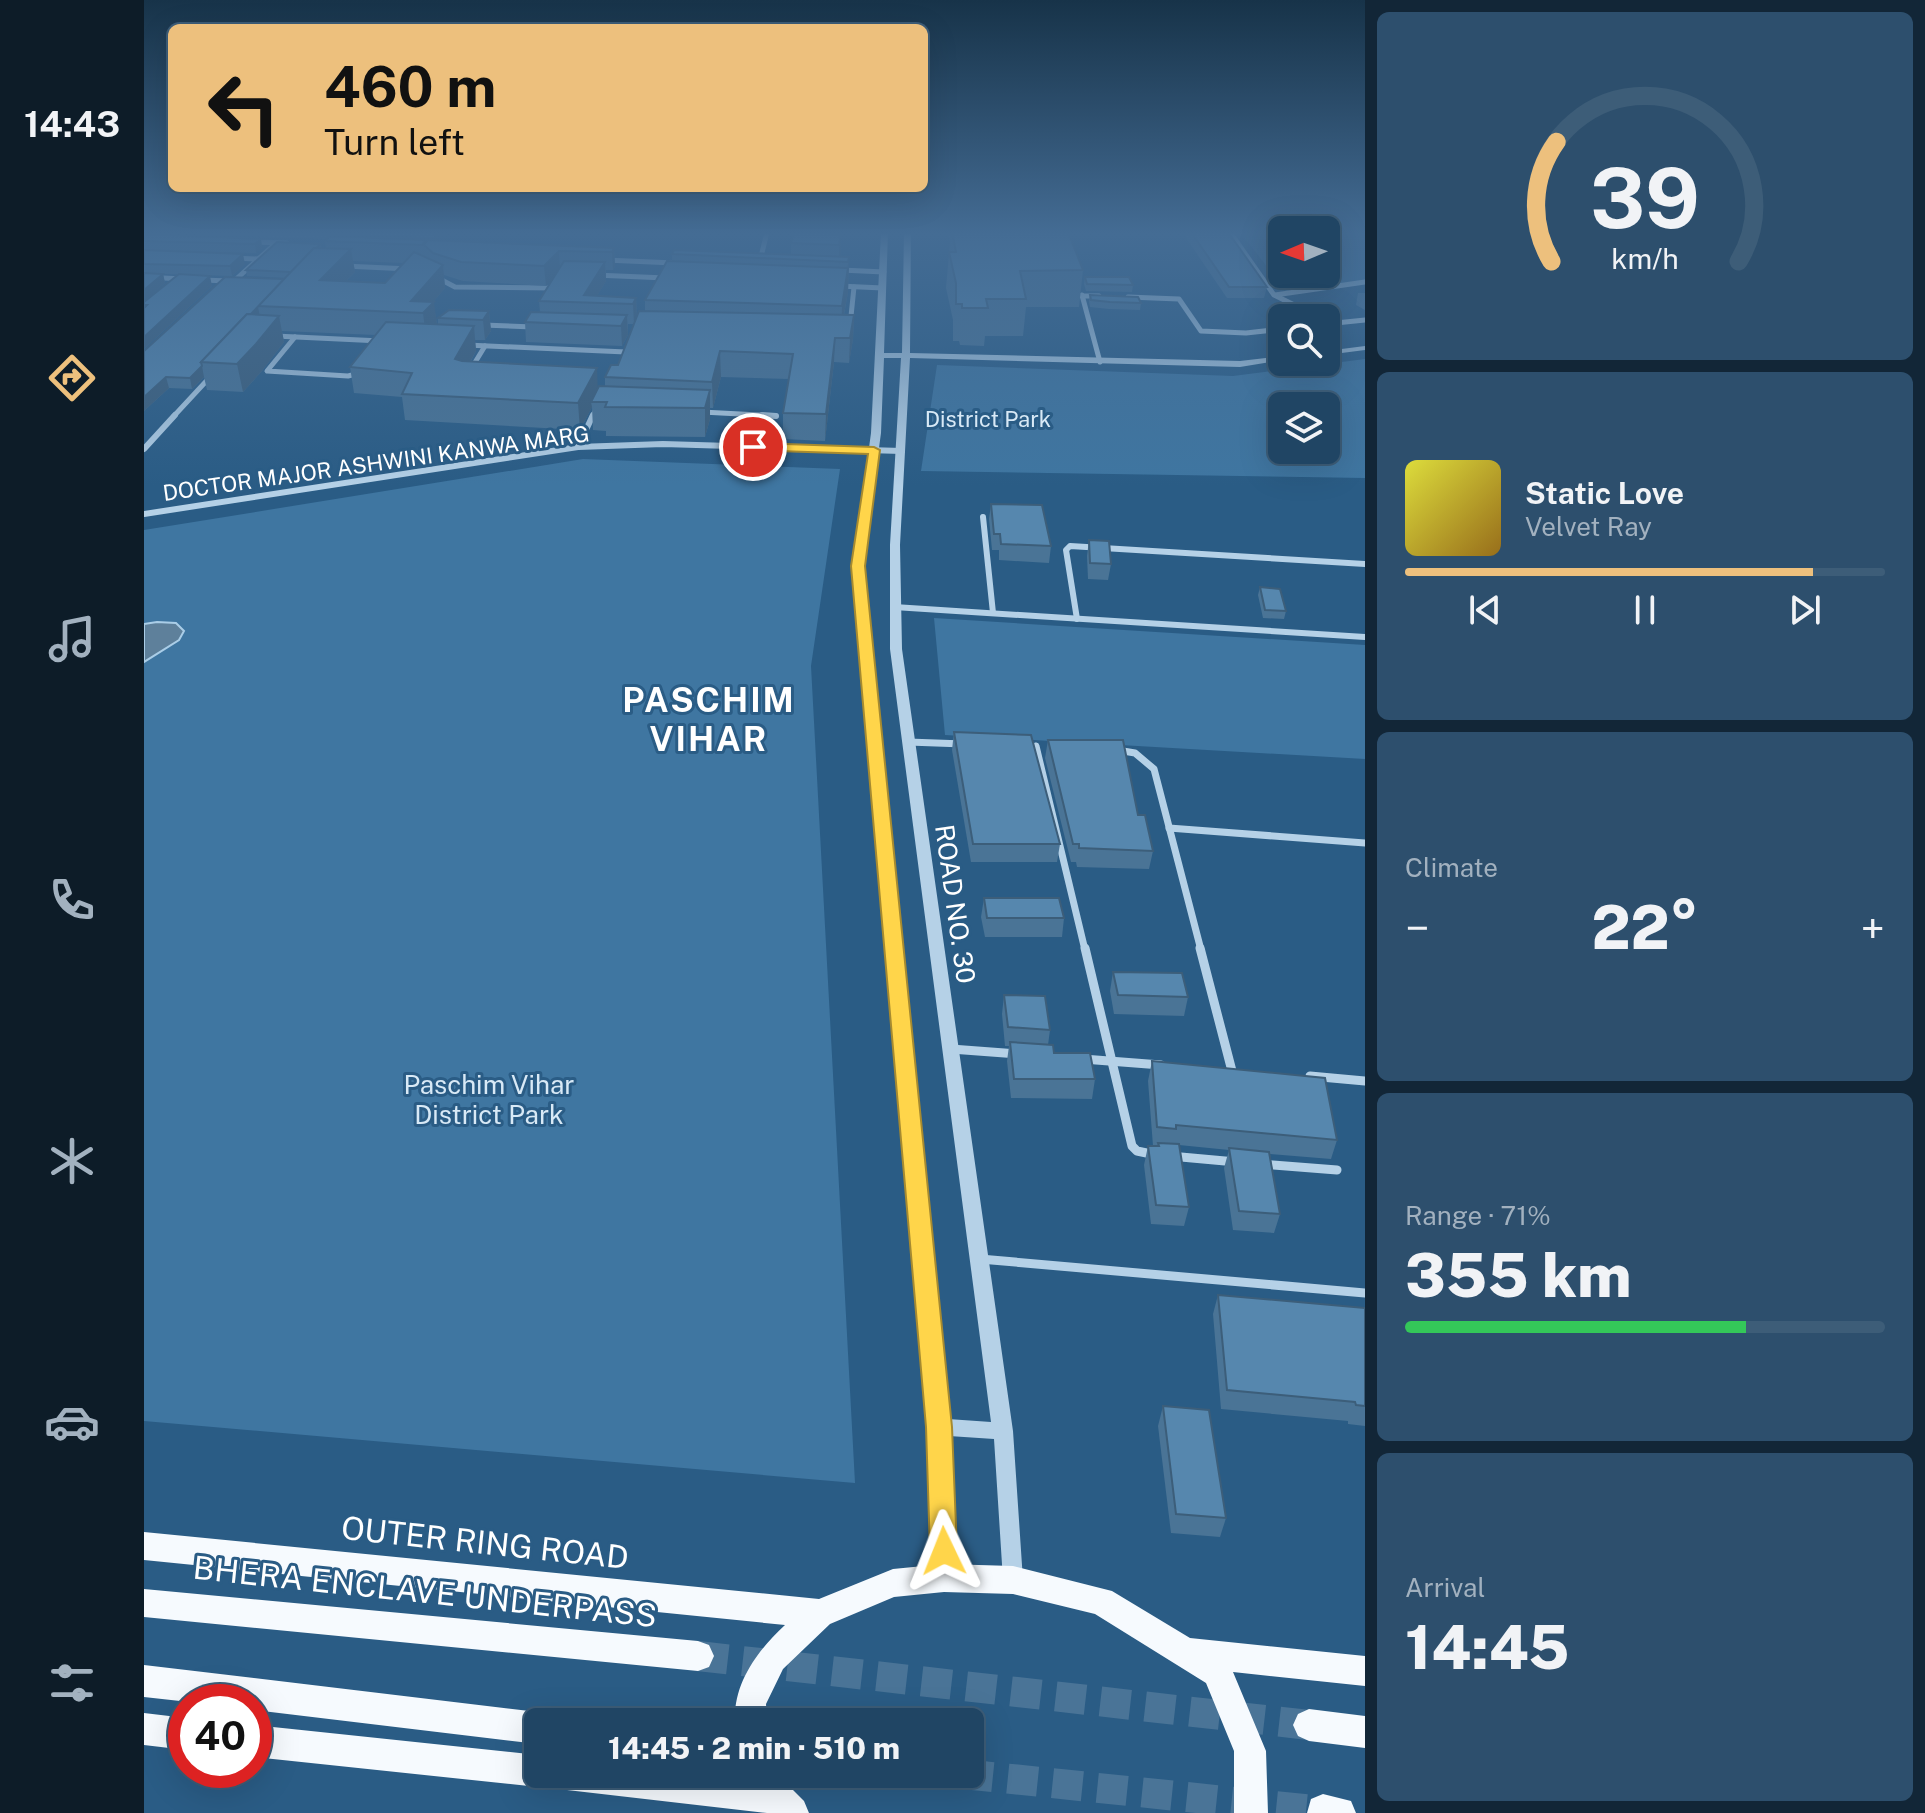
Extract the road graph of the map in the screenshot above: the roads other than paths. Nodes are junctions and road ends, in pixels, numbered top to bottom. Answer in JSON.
{"nodes":[{"id":1,"x":851,"y":317,"type":"edge"},
{"id":2,"x":882,"y":317,"type":"edge"},
{"id":3,"x":905,"y":317,"type":"edge"},
{"id":4,"x":1088,"y":317,"type":"edge"},
{"id":5,"x":1191,"y":317,"type":"edge"},
{"id":6,"x":1365,"y":320,"type":"edge"},
{"id":7,"x":1340,"y":321,"type":"edge"},
{"id":8,"x":482,"y":325,"type":"edge"},
{"id":9,"x":544,"y":327,"type":"edge"},
{"id":10,"x":1268,"y":331,"type":"edge"},
{"id":11,"x":849,"y":334,"type":"edge"},
{"id":12,"x":270,"y":336,"type":"edge"},
{"id":13,"x":295,"y":337,"type":"junction"},
{"id":14,"x":631,"y":341,"type":"edge"},
{"id":15,"x":456,"y":344,"type":"edge"},
{"id":16,"x":485,"y":346,"type":"junction"},
{"id":17,"x":1365,"y":348,"type":"edge"},
{"id":18,"x":1340,"y":351,"type":"edge"},
{"id":19,"x":376,"y":352,"type":"edge"},
{"id":20,"x":626,"y":352,"type":"junction"},
{"id":21,"x":880,"y":355,"type":"junction"},
{"id":22,"x":904,"y":356,"type":"junction"},
{"id":23,"x":1268,"y":360,"type":"edge"},
{"id":24,"x":1100,"y":362,"type":"junction"},
{"id":25,"x":367,"y":363,"type":"edge"},
{"id":26,"x":620,"y":364,"type":"edge"},
{"id":27,"x":218,"y":368,"type":"edge"},
{"id":28,"x":464,"y":379,"type":"edge"},
{"id":29,"x":602,"y":398,"type":"edge"},
{"id":30,"x":598,"y":408,"type":"junction"},
{"id":31,"x":612,"y":408,"type":"edge"},
{"id":32,"x":687,"y":412,"type":"edge"},
{"id":33,"x":776,"y":416,"type":"dead end"},
{"id":34,"x":144,"y":435,"type":"edge"},
{"id":35,"x":156,"y":436,"type":"junction"},
{"id":36,"x":578,"y":447,"type":"junction"},
{"id":37,"x":144,"y":449,"type":"edge"},
{"id":38,"x":874,"y":450,"type":"junction"},
{"id":39,"x":902,"y":451,"type":"junction"},
{"id":40,"x":144,"y":514,"type":"edge"},
{"id":41,"x":983,"y":517,"type":"dead end"},
{"id":42,"x":1365,"y":564,"type":"edge"},
{"id":43,"x":894,"y":607,"type":"junction"},
{"id":44,"x":993,"y":613,"type":"junction"},
{"id":45,"x":1077,"y":619,"type":"junction"},
{"id":46,"x":1365,"y":637,"type":"edge"},
{"id":47,"x":908,"y":742,"type":"junction"},
{"id":48,"x":981,"y":744,"type":"edge"},
{"id":49,"x":1023,"y":745,"type":"edge"},
{"id":50,"x":1036,"y":746,"type":"junction"},
{"id":51,"x":1052,"y":747,"type":"edge"},
{"id":52,"x":1113,"y":749,"type":"edge"},
{"id":53,"x":1169,"y":828,"type":"junction"},
{"id":54,"x":1365,"y":843,"type":"edge"},
{"id":55,"x":951,"y":1049,"type":"junction"},
{"id":56,"x":1036,"y":1056,"type":"edge"},
{"id":57,"x":1065,"y":1058,"type":"edge"},
{"id":58,"x":1109,"y":1061,"type":"junction"},
{"id":59,"x":1170,"y":1066,"type":"edge"},
{"id":60,"x":1217,"y":1069,"type":"edge"},
{"id":61,"x":1232,"y":1071,"type":"junction"},
{"id":62,"x":1247,"y":1072,"type":"edge"},
{"id":63,"x":1291,"y":1075,"type":"edge"},
{"id":64,"x":1365,"y":1081,"type":"edge"},
{"id":65,"x":1337,"y":1170,"type":"dead end"},
{"id":66,"x":979,"y":1259,"type":"junction"},
{"id":67,"x":1365,"y":1293,"type":"edge"},
{"id":68,"x":939,"y":1427,"type":"junction"},
{"id":69,"x":1003,"y":1431,"type":"junction"},
{"id":70,"x":144,"y":1546,"type":"edge"},
{"id":71,"x":944,"y":1578,"type":"junction"},
{"id":72,"x":1013,"y":1580,"type":"junction"},
{"id":73,"x":144,"y":1603,"type":"edge"},
{"id":74,"x":819,"y":1614,"type":"junction"},
{"id":75,"x":1188,"y":1652,"type":"junction"},
{"id":76,"x":698,"y":1656,"type":"tunnel mouth"},
{"id":77,"x":1365,"y":1671,"type":"edge"},
{"id":78,"x":144,"y":1681,"type":"edge"},
{"id":79,"x":750,"y":1708,"type":"edge"},
{"id":80,"x":1309,"y":1725,"type":"tunnel mouth"},
{"id":81,"x":524,"y":1726,"type":"edge"},
{"id":82,"x":144,"y":1729,"type":"edge"},
{"id":83,"x":168,"y":1732,"type":"edge"},
{"id":84,"x":1365,"y":1732,"type":"edge"},
{"id":85,"x":272,"y":1743,"type":"edge"},
{"id":86,"x":524,"y":1770,"type":"edge"},
{"id":87,"x":711,"y":1788,"type":"edge"},
{"id":88,"x":773,"y":1794,"type":"edge"},
{"id":89,"x":1251,"y":1813,"type":"edge"}],
"edges":[{"from":1,"to":11,"type":"street"},
{"from":2,"to":21,"type":"street"},
{"from":3,"to":22,"type":"street","name":"ROAD NO. 30"},
{"from":4,"to":24,"type":"street"},
{"from":5,"to":10,"type":"street"},
{"from":6,"to":7,"type":"street"},
{"from":8,"to":9,"type":"street"},
{"from":12,"to":13,"type":"street"},
{"from":13,"to":19,"type":"street"},
{"from":13,"to":25,"type":"street"},
{"from":14,"to":20,"type":"street"},
{"from":15,"to":16,"type":"street"},
{"from":16,"to":20,"type":"street"},
{"from":16,"to":28,"type":"street"},
{"from":17,"to":18,"type":"street"},
{"from":20,"to":26,"type":"street"},
{"from":21,"to":22,"type":"street"},
{"from":21,"to":38,"type":"street"},
{"from":22,"to":24,"type":"street"},
{"from":22,"to":39,"type":"street","name":"ROAD NO. 30"},
{"from":23,"to":24,"type":"street"},
{"from":27,"to":35,"type":"street"},
{"from":29,"to":30,"type":"street"},
{"from":30,"to":31,"type":"street"},
{"from":30,"to":36,"type":"street"},
{"from":32,"to":33,"type":"street"},
{"from":34,"to":35,"type":"street"},
{"from":35,"to":37,"type":"street"},
{"from":36,"to":38,"type":"street","name":"DOCTOR MAJOR ASHWINI KANWA MARG"},
{"from":36,"to":40,"type":"street","name":"DOCTOR MAJOR ASHWINI KANWA MARG"},
{"from":38,"to":39,"type":"street","name":"DOCTOR MAJOR ASHWINI KANWA MARG"},
{"from":38,"to":68,"type":"street"},
{"from":39,"to":43,"type":"street","name":"ROAD NO. 30"},
{"from":41,"to":44,"type":"street"},
{"from":42,"to":45,"type":"street"},
{"from":43,"to":44,"type":"street"},
{"from":43,"to":47,"type":"street","name":"ROAD NO. 30"},
{"from":44,"to":45,"type":"street"},
{"from":45,"to":46,"type":"street"},
{"from":47,"to":48,"type":"street"},
{"from":47,"to":55,"type":"street","name":"ROAD NO. 30"},
{"from":49,"to":50,"type":"street"},
{"from":50,"to":51,"type":"street"},
{"from":50,"to":58,"type":"street"},
{"from":52,"to":53,"type":"street"},
{"from":53,"to":54,"type":"street"},
{"from":53,"to":61,"type":"street"},
{"from":55,"to":56,"type":"street"},
{"from":55,"to":66,"type":"street","name":"ROAD NO. 30"},
{"from":57,"to":58,"type":"street"},
{"from":58,"to":59,"type":"street"},
{"from":58,"to":65,"type":"street"},
{"from":60,"to":61,"type":"street"},
{"from":61,"to":62,"type":"street"},
{"from":63,"to":64,"type":"street"},
{"from":66,"to":67,"type":"street"},
{"from":66,"to":69,"type":"street","name":"ROAD NO. 30"},
{"from":68,"to":69,"type":"street"},
{"from":68,"to":71,"type":"street"},
{"from":69,"to":72,"type":"street","name":"ROAD NO. 30"},
{"from":70,"to":74,"type":"main road","name":"OUTER RING ROAD"},
{"from":71,"to":72,"type":"main road"},
{"from":71,"to":74,"type":"main road"},
{"from":72,"to":75,"type":"main road"},
{"from":73,"to":76,"type":"main road","name":"BHERA ENCLAVE UNDERPASS"},
{"from":74,"to":79,"type":"main road"},
{"from":75,"to":77,"type":"main road"},
{"from":75,"to":89,"type":"main road"},
{"from":78,"to":81,"type":"main road"},
{"from":80,"to":84,"type":"main road"},
{"from":82,"to":83,"type":"main road"},
{"from":85,"to":86,"type":"main road"},
{"from":87,"to":88,"type":"main road"}]}
